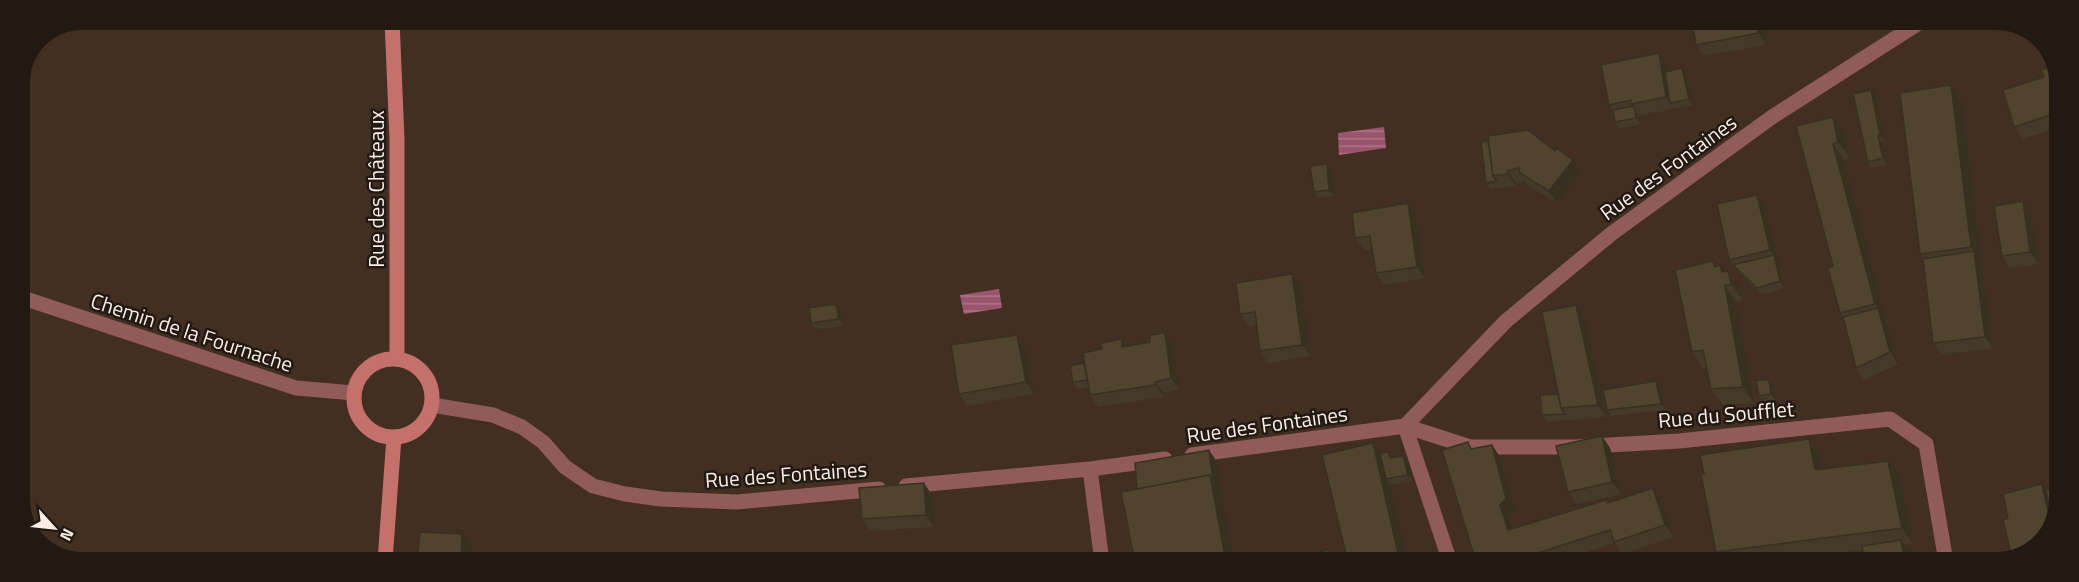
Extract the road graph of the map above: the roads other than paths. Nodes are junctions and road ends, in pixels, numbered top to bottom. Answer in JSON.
{"nodes":[{"id":1,"x":392,"y":30,"type":"edge"},
{"id":2,"x":1908,"y":30,"type":"edge"},
{"id":3,"x":30,"y":300,"type":"edge"},
{"id":4,"x":397,"y":358,"type":"junction"},
{"id":5,"x":354,"y":393,"type":"junction"},
{"id":6,"x":432,"y":405,"type":"junction"},
{"id":7,"x":1406,"y":426,"type":"junction"},
{"id":8,"x":394,"y":437,"type":"junction"},
{"id":9,"x":1090,"y":469,"type":"junction"},
{"id":10,"x":386,"y":552,"type":"edge"},
{"id":11,"x":1101,"y":552,"type":"edge"},
{"id":12,"x":1447,"y":552,"type":"edge"},
{"id":13,"x":1944,"y":552,"type":"edge"}],
"edges":[{"from":1,"to":4,"type":"street","name":"Rue des Châteaux"},
{"from":2,"to":7,"type":"street","name":"Rue des Fontaines"},
{"from":3,"to":5,"type":"street","name":"Chemin de la Fournache"},
{"from":4,"to":5,"type":"street"},
{"from":4,"to":6,"type":"street"},
{"from":5,"to":8,"type":"street"},
{"from":6,"to":8,"type":"street"},
{"from":6,"to":9,"type":"street","name":"Rue des Fontaines"},
{"from":7,"to":9,"type":"street","name":"Rue des Fontaines"},
{"from":7,"to":12,"type":"street"},
{"from":7,"to":13,"type":"street","name":"Rue du Soufflet"},
{"from":8,"to":10,"type":"street"},
{"from":9,"to":11,"type":"street"}]}
